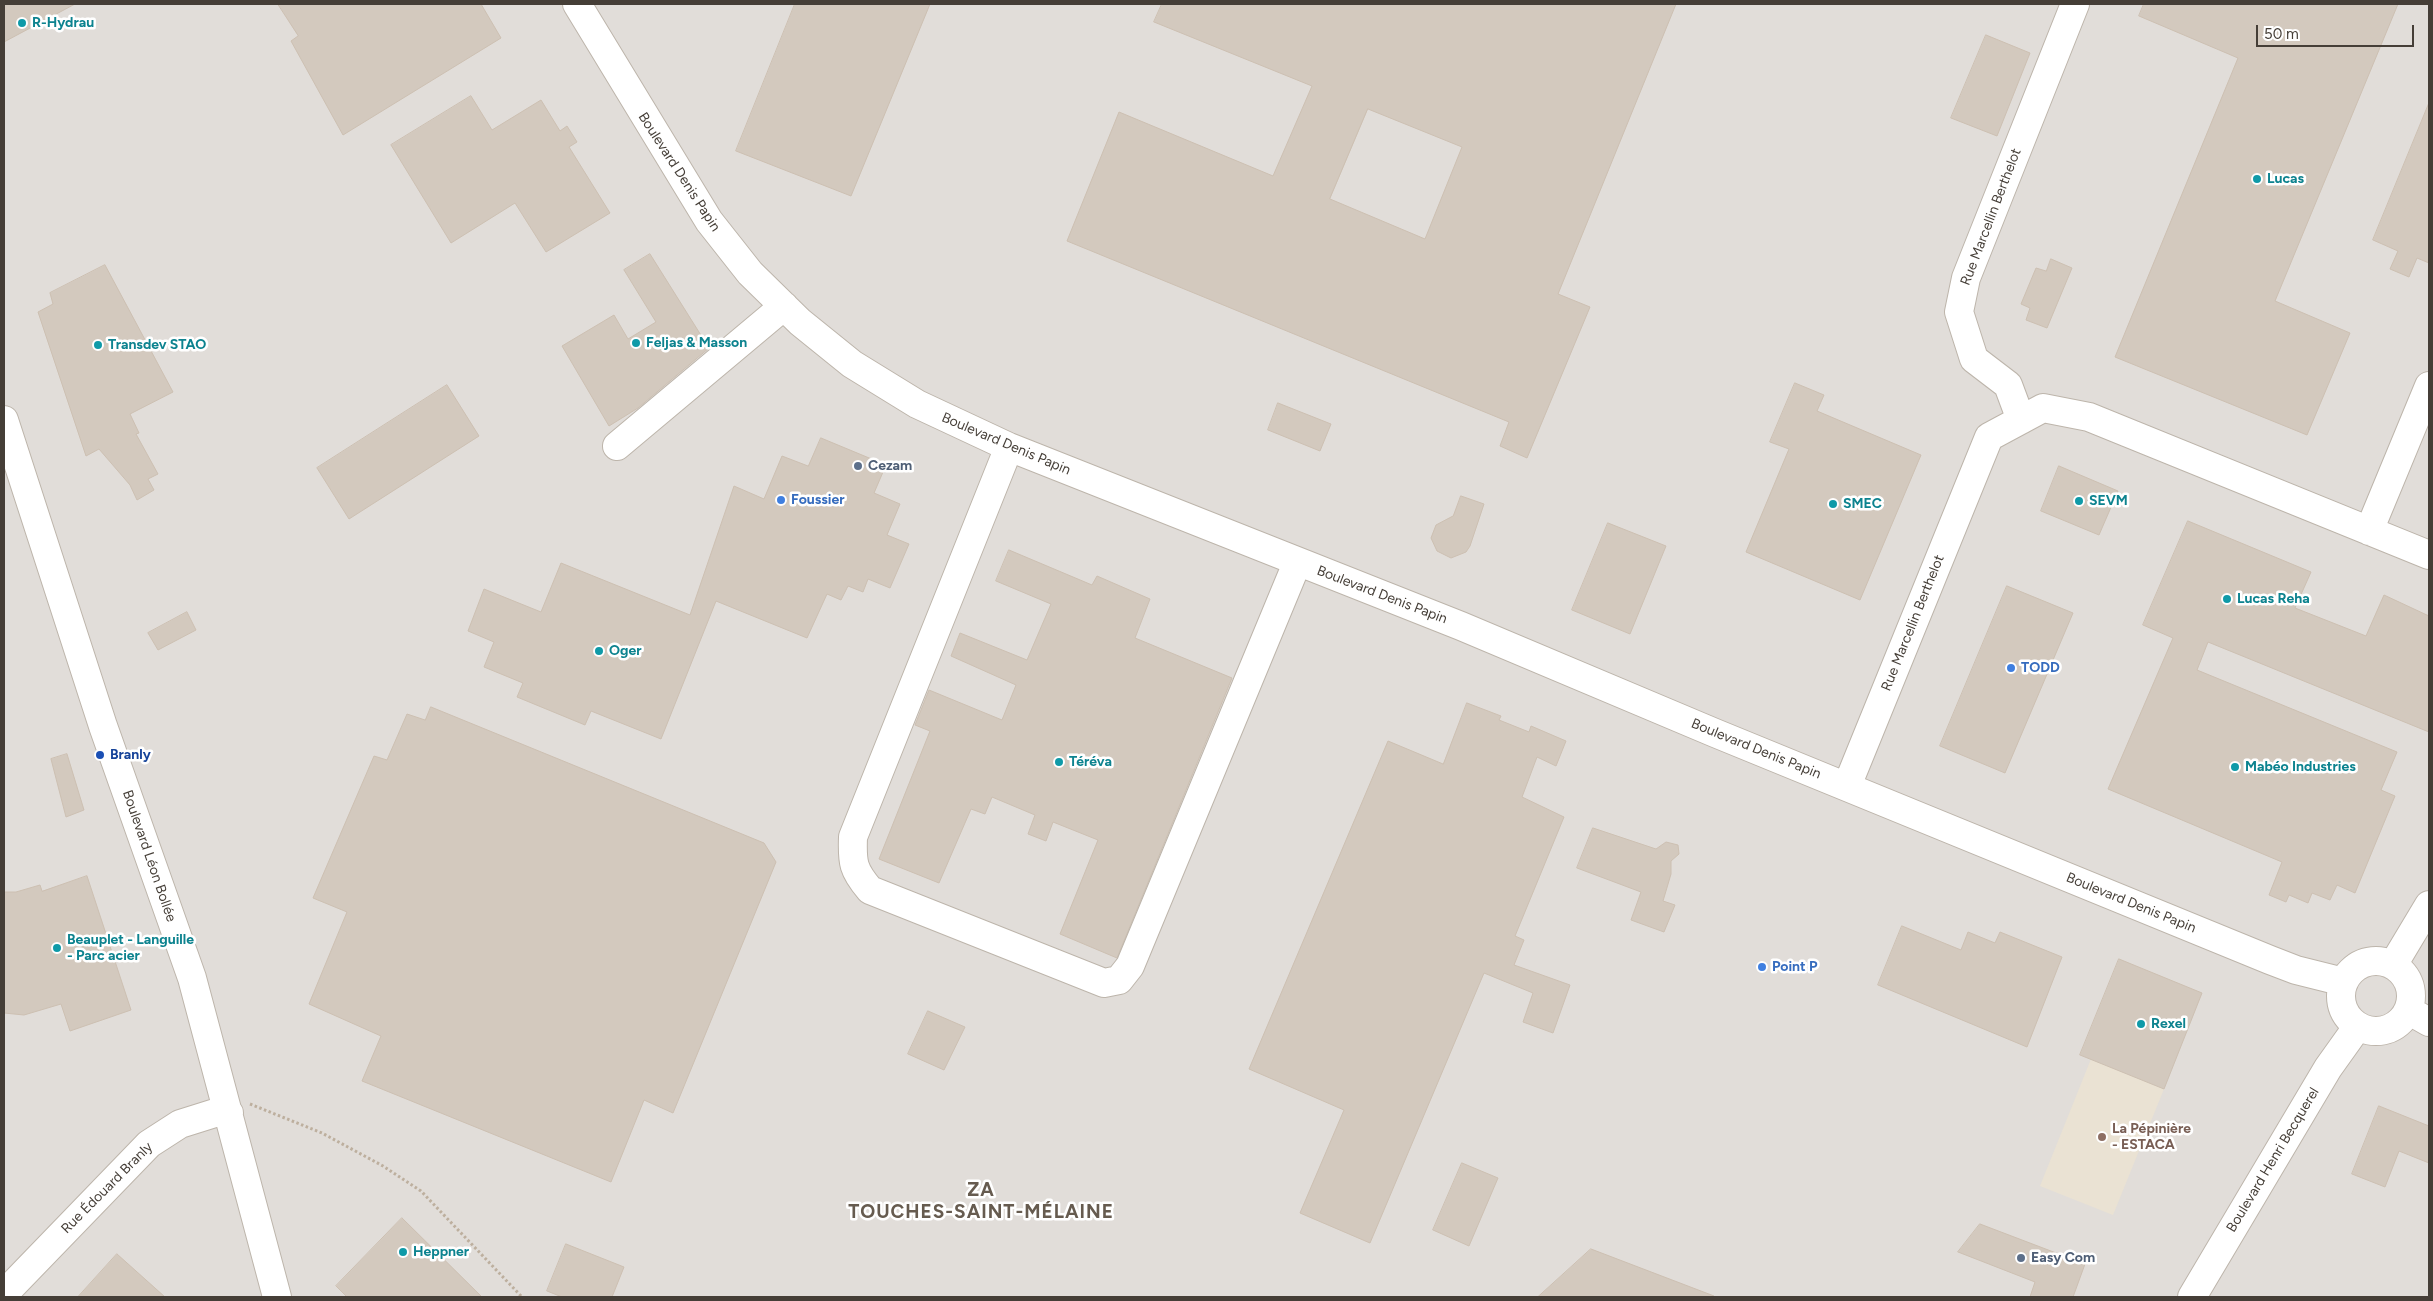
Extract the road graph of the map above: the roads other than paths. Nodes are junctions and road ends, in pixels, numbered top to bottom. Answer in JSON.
{"nodes":[{"id":1,"x":576,"y":4,"type":"edge"},
{"id":2,"x":2075,"y":4,"type":"edge"},
{"id":3,"x":784,"y":306,"type":"junction"},
{"id":4,"x":2429,"y":386,"type":"edge"},
{"id":5,"x":4,"y":420,"type":"edge"},
{"id":6,"x":2021,"y":420,"type":"junction"},
{"id":7,"x":616,"y":446,"type":"dead end"},
{"id":8,"x":1008,"y":448,"type":"junction"},
{"id":9,"x":2369,"y":531,"type":"junction"},
{"id":10,"x":2429,"y":555,"type":"edge"},
{"id":11,"x":1298,"y":563,"type":"junction"},
{"id":12,"x":1847,"y":786,"type":"junction"},
{"id":13,"x":2429,"y":905,"type":"edge"},
{"id":14,"x":2393,"y":965,"type":"junction"},
{"id":15,"x":2344,"y":982,"type":"junction"},
{"id":16,"x":2419,"y":1016,"type":"edge"},
{"id":17,"x":2358,"y":1026,"type":"junction"},
{"id":18,"x":227,"y":1104,"type":"junction"},
{"id":19,"x":4,"y":1294,"type":"edge"},
{"id":20,"x":277,"y":1297,"type":"edge"},
{"id":21,"x":2192,"y":1297,"type":"edge"}],
"edges":[{"from":1,"to":3,"type":"street","name":"Boulevard Denis Papin"},
{"from":2,"to":6,"type":"street","name":"Rue Marcellin Berthelot"},
{"from":3,"to":7,"type":"street"},
{"from":3,"to":8,"type":"street","name":"Boulevard Denis Papin"},
{"from":4,"to":9,"type":"street"},
{"from":5,"to":18,"type":"street","name":"Boulevard Léon Bollée"},
{"from":6,"to":9,"type":"street","name":"Rue Marcellin Berthelot"},
{"from":6,"to":12,"type":"street","name":"Rue Marcellin Berthelot"},
{"from":8,"to":11,"type":"street","name":"Boulevard Denis Papin"},
{"from":8,"to":11,"type":"street"},
{"from":9,"to":10,"type":"street","name":"Rue Marcellin Berthelot"},
{"from":11,"to":12,"type":"street","name":"Boulevard Denis Papin"},
{"from":12,"to":15,"type":"street","name":"Boulevard Denis Papin"},
{"from":13,"to":14,"type":"street"},
{"from":14,"to":15,"type":"street"},
{"from":14,"to":16,"type":"street"},
{"from":15,"to":17,"type":"street"},
{"from":16,"to":17,"type":"street"},
{"from":17,"to":21,"type":"street","name":"Boulevard Henri Becquerel"},
{"from":18,"to":19,"type":"street","name":"Rue Édouard Branly"},
{"from":18,"to":20,"type":"street","name":"Boulevard Léon Bollée"}]}
